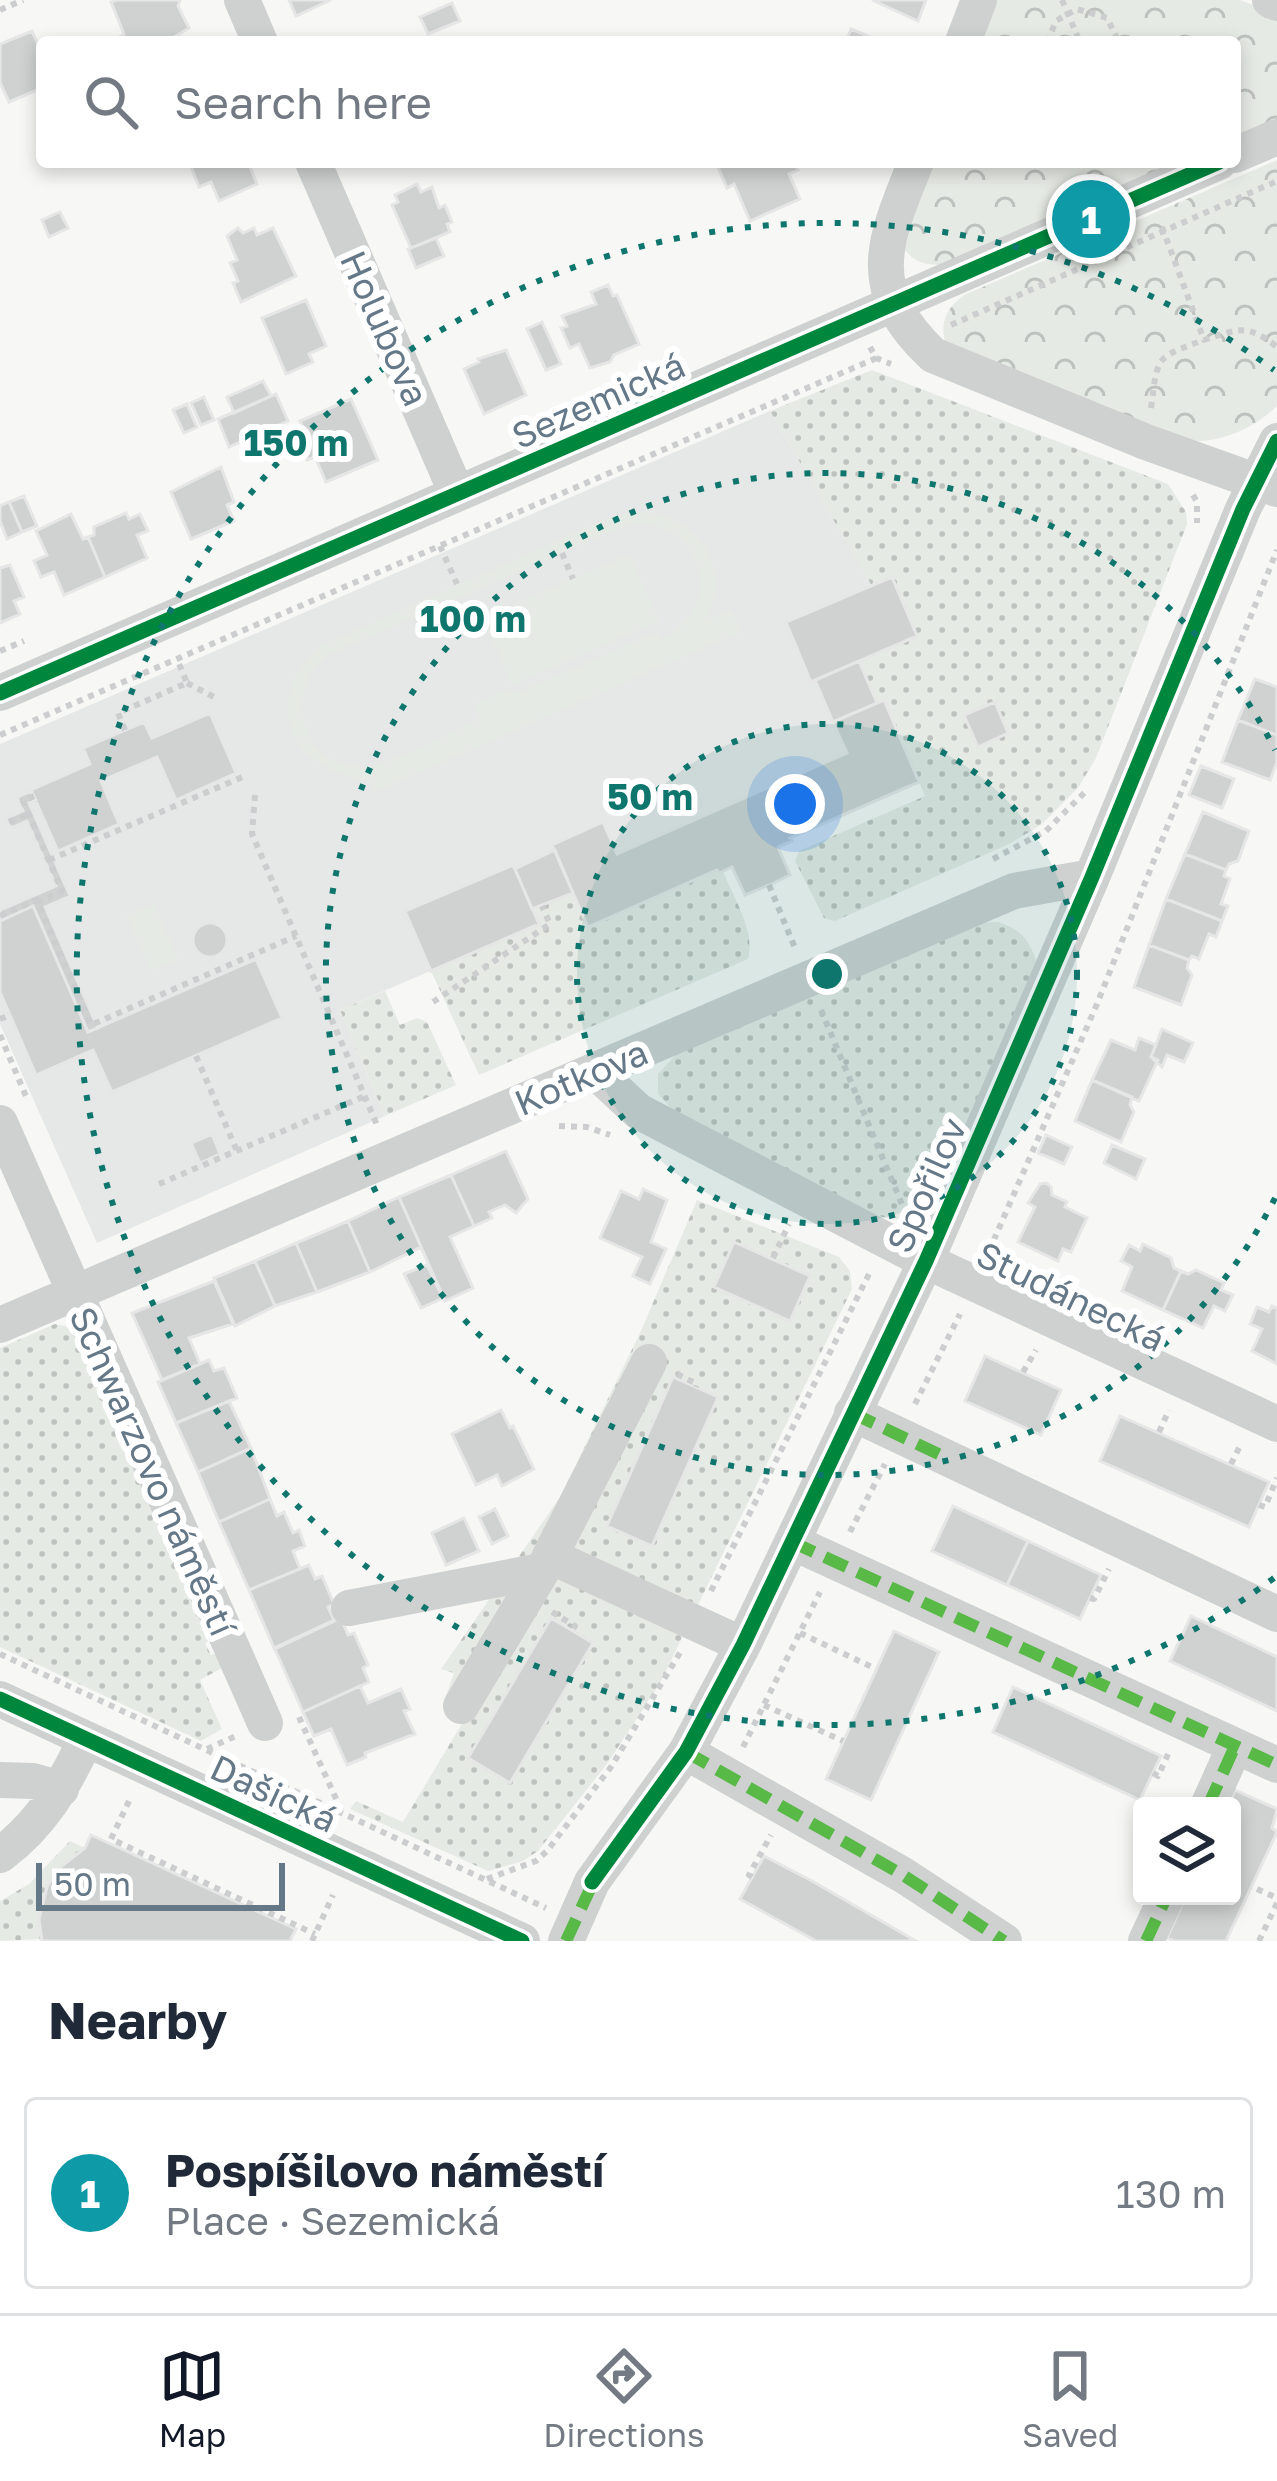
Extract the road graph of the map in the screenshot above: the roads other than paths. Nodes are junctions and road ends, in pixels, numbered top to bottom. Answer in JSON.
{"nodes":[{"id":1,"x":242,"y":0,"type":"edge"},
{"id":2,"x":979,"y":0,"type":"edge"},
{"id":3,"x":257,"y":36,"type":"edge"},
{"id":4,"x":965,"y":36,"type":"edge"},
{"id":5,"x":1277,"y":137,"type":"edge"},
{"id":6,"x":1241,"y":152,"type":"edge"},
{"id":7,"x":316,"y":168,"type":"edge"},
{"id":8,"x":914,"y":168,"type":"edge"},
{"id":9,"x":1205,"y":168,"type":"edge"},
{"id":10,"x":894,"y":303,"type":"junction"},
{"id":11,"x":1277,"y":441,"type":"edge"},
{"id":12,"x":1267,"y":485,"type":"edge"},
{"id":13,"x":458,"y":494,"type":"junction"},
{"id":14,"x":0,"y":693,"type":"edge"},
{"id":15,"x":1092,"y":877,"type":"junction"},
{"id":16,"x":595,"y":1071,"type":"junction"},
{"id":17,"x":0,"y":1123,"type":"edge"},
{"id":18,"x":926,"y":1261,"type":"junction"},
{"id":19,"x":74,"y":1292,"type":"junction"},
{"id":20,"x":0,"y":1325,"type":"edge"},
{"id":21,"x":650,"y":1362,"type":"dead end"},
{"id":22,"x":852,"y":1413,"type":"junction"},
{"id":23,"x":1277,"y":1424,"type":"edge"},
{"id":24,"x":792,"y":1542,"type":"junction"},
{"id":25,"x":546,"y":1563,"type":"junction"},
{"id":26,"x":349,"y":1607,"type":"dead end"},
{"id":27,"x":1277,"y":1614,"type":"edge"},
{"id":28,"x":742,"y":1646,"type":"junction"},
{"id":29,"x":0,"y":1699,"type":"edge"},
{"id":30,"x":461,"y":1706,"type":"dead end"},
{"id":31,"x":265,"y":1723,"type":"dead end"},
{"id":32,"x":86,"y":1739,"type":"junction"},
{"id":33,"x":1235,"y":1746,"type":"junction"},
{"id":34,"x":686,"y":1752,"type":"junction"},
{"id":35,"x":1277,"y":1765,"type":"edge"},
{"id":36,"x":0,"y":1780,"type":"edge"},
{"id":37,"x":61,"y":1789,"type":"junction"},
{"id":38,"x":1212,"y":1797,"type":"edge"},
{"id":39,"x":0,"y":1856,"type":"edge"},
{"id":40,"x":1163,"y":1905,"type":"edge"},
{"id":41,"x":570,"y":1931,"type":"edge"},
{"id":42,"x":522,"y":1941,"type":"edge"},
{"id":43,"x":1004,"y":1941,"type":"edge"},
{"id":44,"x":1146,"y":1941,"type":"edge"}],
"edges":[{"from":1,"to":3,"type":"street"},
{"from":2,"to":4,"type":"street"},
{"from":5,"to":6,"type":"street"},
{"from":7,"to":13,"type":"street","name":"Holubova"},
{"from":8,"to":10,"type":"street"},
{"from":9,"to":10,"type":"street","name":"Sezemická"},
{"from":10,"to":12,"type":"street"},
{"from":10,"to":13,"type":"street","name":"Sezemická"},
{"from":11,"to":12,"type":"street","name":"Spořilov"},
{"from":12,"to":15,"type":"street","name":"Spořilov"},
{"from":13,"to":14,"type":"street","name":"Sezemická"},
{"from":15,"to":16,"type":"street","name":"Kotkova"},
{"from":15,"to":18,"type":"street","name":"Spořilov"},
{"from":16,"to":18,"type":"street","name":"Studánecká"},
{"from":16,"to":19,"type":"street","name":"Kotkova"},
{"from":17,"to":19,"type":"street"},
{"from":18,"to":22,"type":"street","name":"Spořilov"},
{"from":18,"to":23,"type":"street","name":"Studánecká"},
{"from":19,"to":20,"type":"street","name":"Schwarzovo náměstí"},
{"from":19,"to":31,"type":"street","name":"Schwarzovo náměstí"},
{"from":21,"to":25,"type":"street"},
{"from":22,"to":24,"type":"street","name":"Spořilov"},
{"from":22,"to":27,"type":"street"},
{"from":24,"to":28,"type":"street","name":"Spořilov"},
{"from":24,"to":33,"type":"street"},
{"from":25,"to":26,"type":"street"},
{"from":25,"to":28,"type":"street"},
{"from":25,"to":30,"type":"street"},
{"from":28,"to":34,"type":"street","name":"Spořilov"},
{"from":29,"to":32,"type":"street","name":"Dašická"},
{"from":32,"to":37,"type":"street"},
{"from":32,"to":42,"type":"street","name":"Dašická"},
{"from":33,"to":35,"type":"street"},
{"from":33,"to":38,"type":"street"},
{"from":34,"to":41,"type":"street","name":"Spořilov"},
{"from":34,"to":43,"type":"street"},
{"from":36,"to":37,"type":"street"},
{"from":37,"to":39,"type":"street"},
{"from":40,"to":44,"type":"street"}]}
